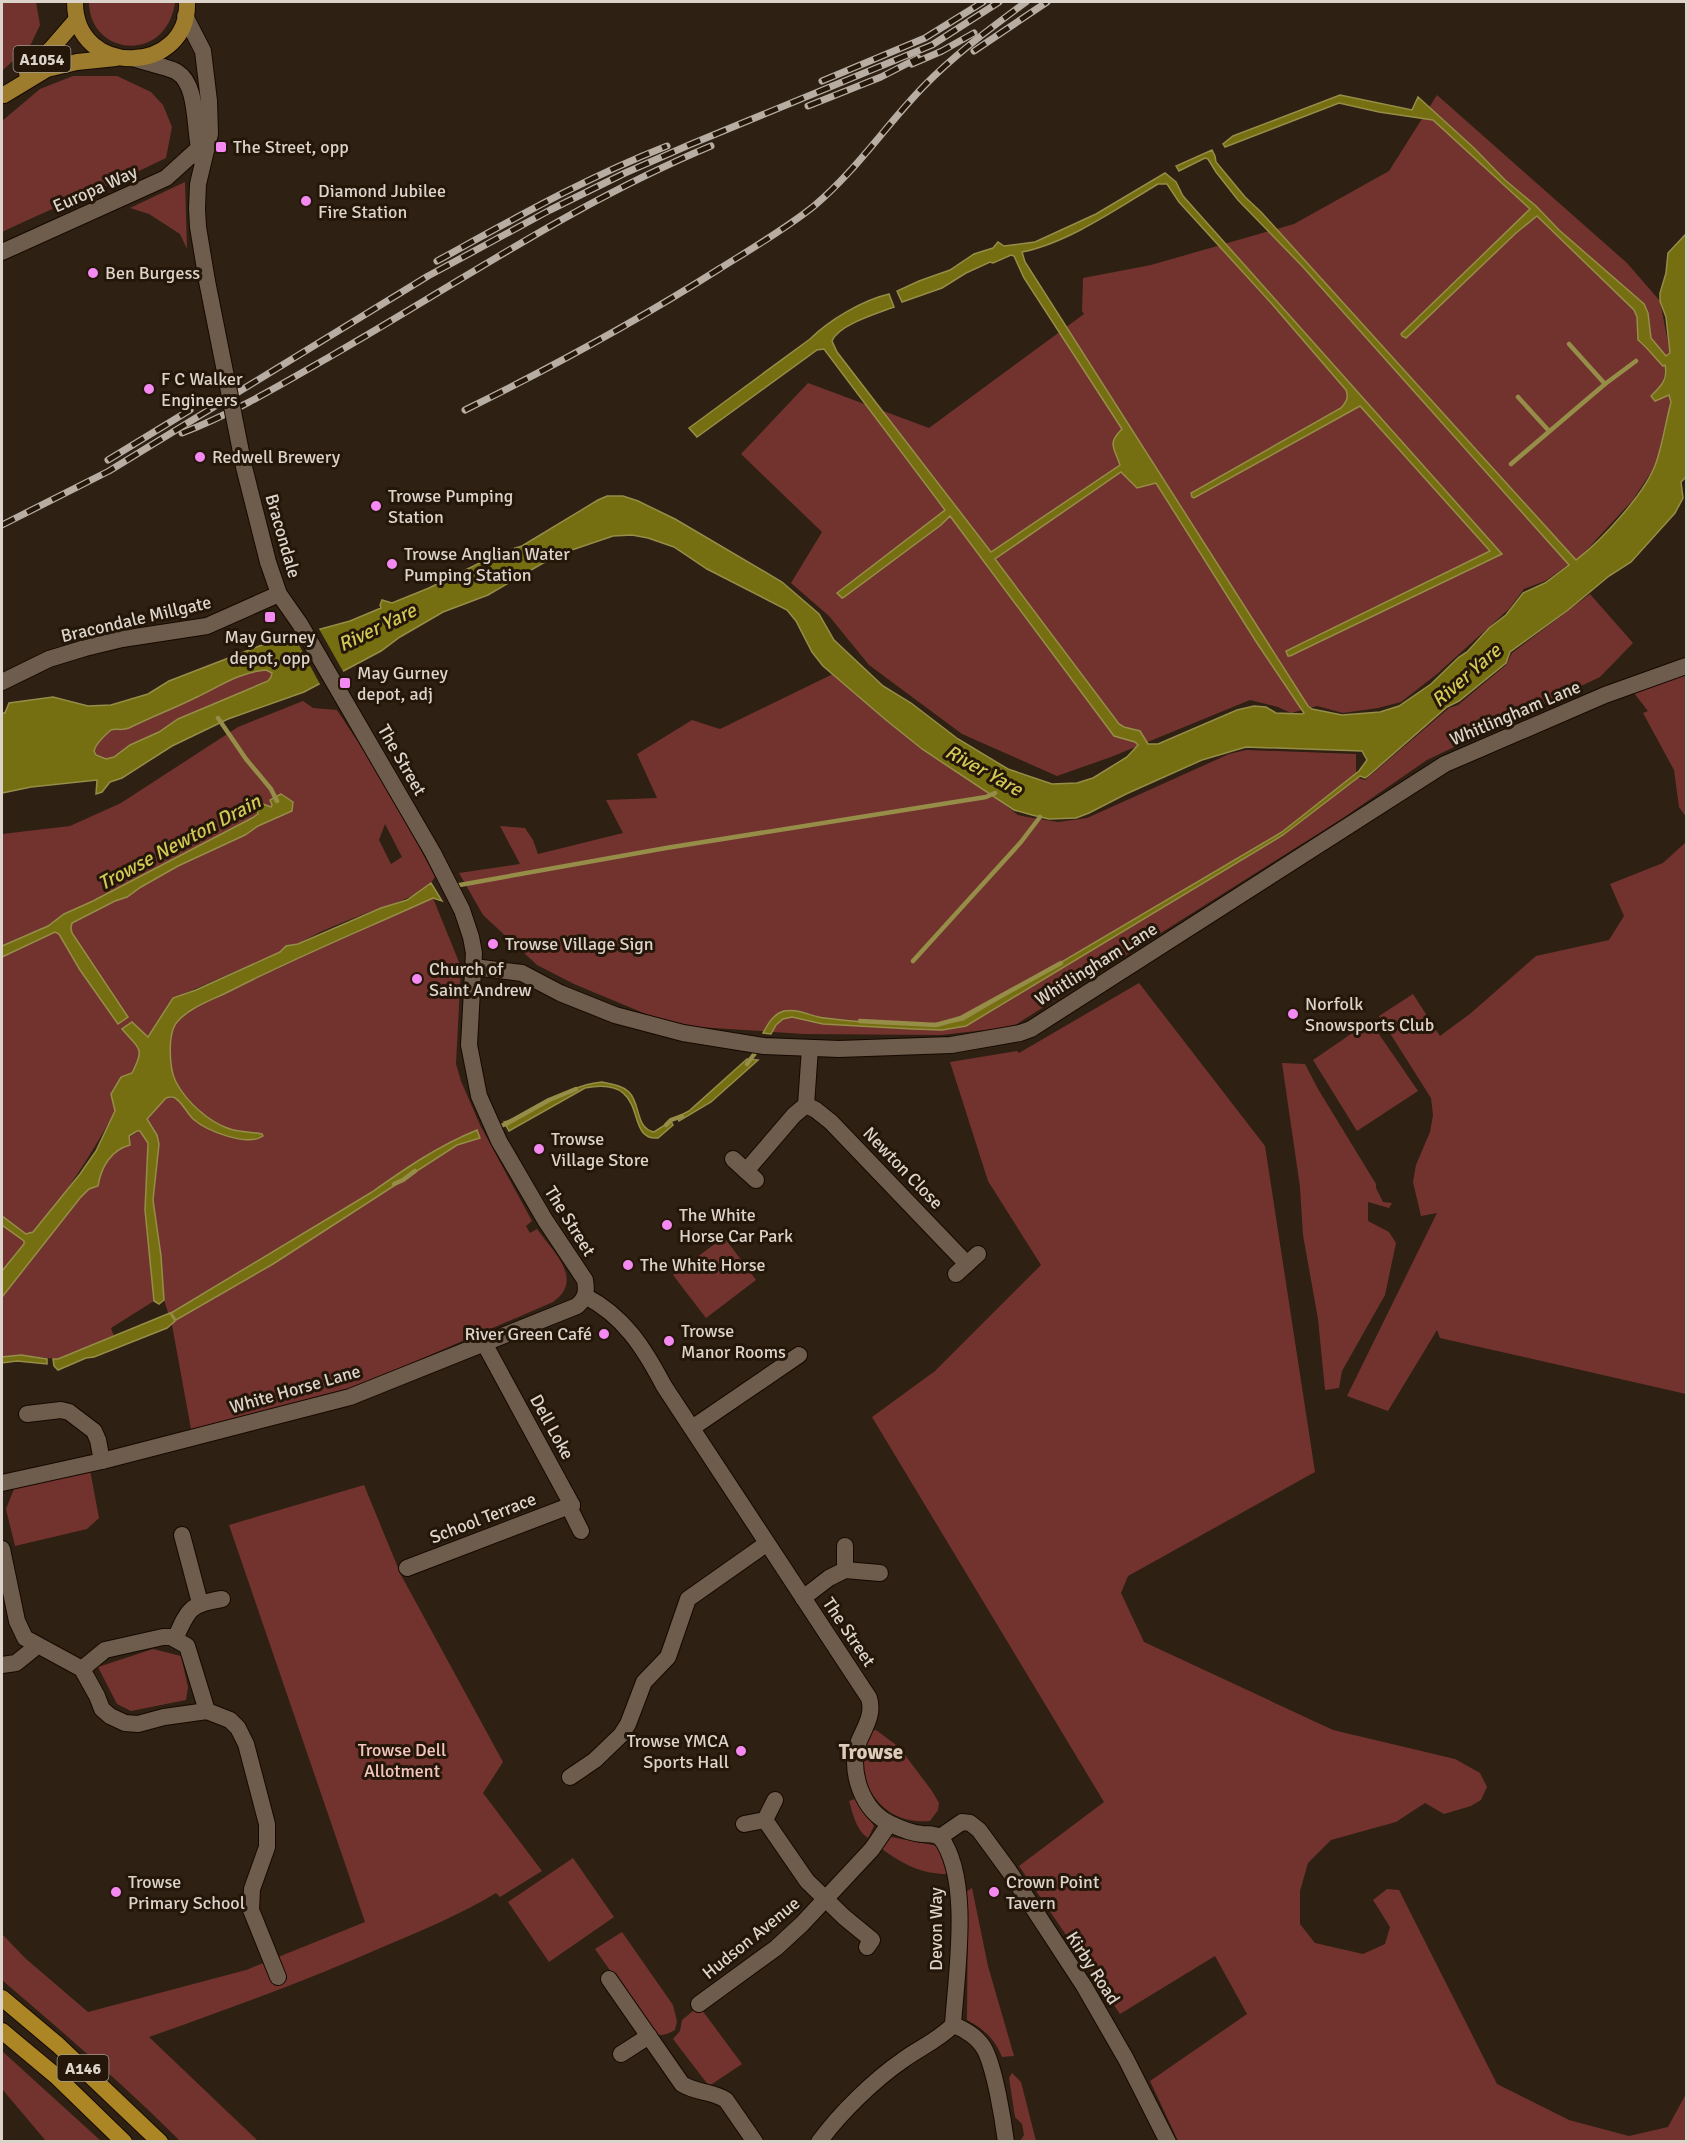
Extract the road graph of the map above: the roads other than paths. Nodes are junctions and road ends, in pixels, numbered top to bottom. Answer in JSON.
{"nodes":[{"id":1,"x":75,"y":2,"type":"edge"},
{"id":2,"x":186,"y":9,"type":"edge"},
{"id":3,"x":77,"y":19,"type":"junction"},
{"id":4,"x":117,"y":58,"type":"junction"},
{"id":5,"x":136,"y":59,"type":"junction"},
{"id":6,"x":3,"y":96,"type":"edge"},
{"id":7,"x":200,"y":156,"type":"junction"},
{"id":8,"x":2,"y":252,"type":"edge"},
{"id":9,"x":279,"y":594,"type":"junction"},
{"id":10,"x":1686,"y":666,"type":"edge"},
{"id":11,"x":2,"y":682,"type":"edge"},
{"id":12,"x":340,"y":693,"type":"joint"},
{"id":13,"x":474,"y":966,"type":"junction"},
{"id":14,"x":810,"y":1048,"type":"junction"},
{"id":15,"x":806,"y":1105,"type":"junction"},
{"id":16,"x":745,"y":1170,"type":"dead end"},
{"id":17,"x":967,"y":1264,"type":"dead end"},
{"id":18,"x":585,"y":1296,"type":"junction"},
{"id":19,"x":484,"y":1343,"type":"junction"},
{"id":20,"x":799,"y":1355,"type":"dead end"},
{"id":21,"x":27,"y":1414,"type":"dead end"},
{"id":22,"x":692,"y":1428,"type":"junction"},
{"id":23,"x":102,"y":1461,"type":"junction"},
{"id":24,"x":2,"y":1483,"type":"edge"},
{"id":25,"x":572,"y":1505,"type":"junction"},
{"id":26,"x":582,"y":1532,"type":"dead end"},
{"id":27,"x":182,"y":1535,"type":"dead end"},
{"id":28,"x":766,"y":1544,"type":"junction"},
{"id":29,"x":845,"y":1546,"type":"dead end"},
{"id":30,"x":2,"y":1550,"type":"edge"},
{"id":31,"x":408,"y":1568,"type":"dead end"},
{"id":32,"x":845,"y":1570,"type":"junction"},
{"id":33,"x":880,"y":1573,"type":"dead end"},
{"id":34,"x":802,"y":1598,"type":"junction"},
{"id":35,"x":222,"y":1599,"type":"dead end"},
{"id":36,"x":200,"y":1603,"type":"junction"},
{"id":37,"x":175,"y":1639,"type":"junction"},
{"id":38,"x":37,"y":1646,"type":"junction"},
{"id":39,"x":2,"y":1665,"type":"edge"},
{"id":40,"x":82,"y":1669,"type":"junction"},
{"id":41,"x":207,"y":1711,"type":"junction"},
{"id":42,"x":570,"y":1777,"type":"dead end"},
{"id":43,"x":775,"y":1800,"type":"dead end"},
{"id":44,"x":765,"y":1820,"type":"junction"},
{"id":45,"x":744,"y":1824,"type":"dead end"},
{"id":46,"x":889,"y":1824,"type":"junction"},
{"id":47,"x":940,"y":1837,"type":"junction"},
{"id":48,"x":826,"y":1900,"type":"junction"},
{"id":49,"x":867,"y":1947,"type":"dead end"},
{"id":50,"x":278,"y":1977,"type":"dead end"},
{"id":51,"x":609,"y":1979,"type":"dead end"},
{"id":52,"x":2,"y":1998,"type":"edge"},
{"id":53,"x":699,"y":2004,"type":"dead end"},
{"id":54,"x":952,"y":2025,"type":"junction"},
{"id":55,"x":2,"y":2031,"type":"edge"},
{"id":56,"x":649,"y":2036,"type":"junction"},
{"id":57,"x":621,"y":2055,"type":"dead end"},
{"id":58,"x":124,"y":2142,"type":"edge"},
{"id":59,"x":160,"y":2142,"type":"edge"},
{"id":60,"x":755,"y":2142,"type":"edge"},
{"id":61,"x":819,"y":2142,"type":"edge"},
{"id":62,"x":1006,"y":2142,"type":"edge"},
{"id":63,"x":1168,"y":2142,"type":"edge"}],
"edges":[{"from":1,"to":3,"type":"main road"},
{"from":2,"to":5,"type":"main road"},
{"from":2,"to":7,"type":"street","name":"Bracondale"},
{"from":3,"to":4,"type":"main road"},
{"from":3,"to":6,"type":"main road","number":"A1054"},
{"from":4,"to":5,"type":"main road"},
{"from":4,"to":6,"type":"main road","number":"A1054"},
{"from":5,"to":7,"type":"street","name":"Bracondale"},
{"from":7,"to":8,"type":"street","name":"Europa Way"},
{"from":7,"to":9,"type":"street","name":"Bracondale","bridge":true},
{"from":9,"to":11,"type":"street","name":"Bracondale Millgate"},
{"from":9,"to":12,"type":"street","name":"Bracondale"},
{"from":10,"to":14,"type":"street","name":"Whitlingham Lane"},
{"from":12,"to":13,"type":"street","name":"The Street"},
{"from":13,"to":14,"type":"street","name":"Whitlingham Lane"},
{"from":13,"to":18,"type":"street","name":"The Street"},
{"from":14,"to":15,"type":"street"},
{"from":15,"to":16,"type":"street"},
{"from":15,"to":17,"type":"street","name":"Newton Close"},
{"from":18,"to":19,"type":"street","name":"White Horse Lane"},
{"from":18,"to":22,"type":"street","name":"The Street"},
{"from":19,"to":23,"type":"street","name":"White Horse Lane"},
{"from":19,"to":25,"type":"street","name":"Dell Loke"},
{"from":20,"to":22,"type":"street"},
{"from":21,"to":23,"type":"street"},
{"from":22,"to":28,"type":"street","name":"The Street"},
{"from":23,"to":24,"type":"street","name":"White Horse Lane"},
{"from":25,"to":26,"type":"street","name":"Dell Loke"},
{"from":25,"to":31,"type":"street","name":"School Terrace"},
{"from":27,"to":36,"type":"street"},
{"from":28,"to":34,"type":"street","name":"The Street"},
{"from":28,"to":42,"type":"street"},
{"from":29,"to":32,"type":"street"},
{"from":30,"to":38,"type":"street"},
{"from":32,"to":33,"type":"street"},
{"from":32,"to":34,"type":"street"},
{"from":34,"to":46,"type":"street","name":"The Street"},
{"from":35,"to":36,"type":"street"},
{"from":36,"to":37,"type":"street"},
{"from":37,"to":40,"type":"street"},
{"from":37,"to":41,"type":"street"},
{"from":38,"to":39,"type":"street"},
{"from":38,"to":40,"type":"street"},
{"from":40,"to":41,"type":"street"},
{"from":41,"to":50,"type":"street"},
{"from":43,"to":44,"type":"street"},
{"from":44,"to":45,"type":"street"},
{"from":44,"to":48,"type":"street","name":"Hudson Avenue"},
{"from":46,"to":47,"type":"street"},
{"from":46,"to":48,"type":"street","name":"Hudson Avenue"},
{"from":47,"to":54,"type":"street","name":"Devon Way"},
{"from":47,"to":63,"type":"street","name":"Kirby Road"},
{"from":48,"to":49,"type":"street","name":"Hudson Avenue"},
{"from":48,"to":53,"type":"street","name":"Hudson Avenue"},
{"from":51,"to":56,"type":"street"},
{"from":52,"to":59,"type":"highway","number":"A146"},
{"from":54,"to":61,"type":"street"},
{"from":54,"to":62,"type":"street"},
{"from":55,"to":58,"type":"highway","number":"A146"},
{"from":56,"to":57,"type":"street"},
{"from":56,"to":60,"type":"street"}]}
